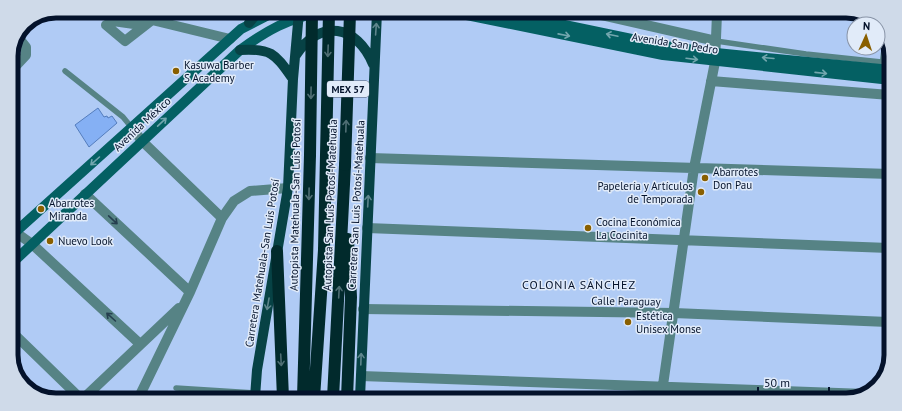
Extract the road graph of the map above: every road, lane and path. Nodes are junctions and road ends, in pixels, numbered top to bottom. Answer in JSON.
{"nodes":[{"id":1,"x":253,"y":18,"type":"edge"},
{"id":2,"x":260,"y":18,"type":"edge"},
{"id":3,"x":292,"y":18,"type":"edge"},
{"id":4,"x":299,"y":18,"type":"edge"},
{"id":5,"x":312,"y":18,"type":"edge"},
{"id":6,"x":329,"y":18,"type":"edge"},
{"id":7,"x":350,"y":18,"type":"edge"},
{"id":8,"x":377,"y":18,"type":"edge"},
{"id":9,"x":506,"y":18,"type":"edge"},
{"id":10,"x":529,"y":18,"type":"edge"},
{"id":11,"x":615,"y":18,"type":"edge"},
{"id":12,"x":717,"y":18,"type":"edge"},
{"id":13,"x":152,"y":20,"type":"dead end"},
{"id":14,"x":546,"y":22,"type":"edge"},
{"id":15,"x":249,"y":23,"type":"junction"},
{"id":16,"x":230,"y":39,"type":"junction"},
{"id":17,"x":21,"y":41,"type":"edge"},
{"id":18,"x":716,"y":41,"type":"junction"},
{"id":19,"x":240,"y":50,"type":"junction"},
{"id":20,"x":295,"y":57,"type":"junction"},
{"id":21,"x":715,"y":57,"type":"junction"},
{"id":22,"x":806,"y":58,"type":"junction"},
{"id":23,"x":18,"y":64,"type":"edge"},
{"id":24,"x":374,"y":66,"type":"junction"},
{"id":25,"x":884,"y":66,"type":"edge"},
{"id":26,"x":65,"y":71,"type":"dead end"},
{"id":27,"x":293,"y":79,"type":"junction"},
{"id":28,"x":884,"y":80,"type":"edge"},
{"id":29,"x":711,"y":81,"type":"junction"},
{"id":30,"x":884,"y":95,"type":"edge"},
{"id":31,"x":132,"y":128,"type":"junction"},
{"id":32,"x":142,"y":141,"type":"junction"},
{"id":33,"x":370,"y":158,"type":"junction"},
{"id":34,"x":345,"y":165,"type":"junction"},
{"id":35,"x":694,"y":168,"type":"junction"},
{"id":36,"x":884,"y":174,"type":"edge"},
{"id":37,"x":288,"y":188,"type":"junction"},
{"id":38,"x":85,"y":194,"type":"junction"},
{"id":39,"x":222,"y":218,"type":"junction"},
{"id":40,"x":18,"y":227,"type":"edge"},
{"id":41,"x":367,"y":228,"type":"junction"},
{"id":42,"x":18,"y":236,"type":"edge"},
{"id":43,"x":684,"y":240,"type":"junction"},
{"id":44,"x":32,"y":244,"type":"junction"},
{"id":45,"x":884,"y":248,"type":"edge"},
{"id":46,"x":277,"y":251,"type":"junction"},
{"id":47,"x":18,"y":257,"type":"edge"},
{"id":48,"x":190,"y":292,"type":"junction"},
{"id":49,"x":184,"y":304,"type":"junction"},
{"id":50,"x":363,"y":309,"type":"junction"},
{"id":51,"x":674,"y":313,"type":"junction"},
{"id":52,"x":884,"y":322,"type":"edge"},
{"id":53,"x":18,"y":338,"type":"edge"},
{"id":54,"x":140,"y":344,"type":"junction"},
{"id":55,"x":361,"y":376,"type":"junction"},
{"id":56,"x":663,"y":386,"type":"junction"},
{"id":57,"x":176,"y":388,"type":"dead end"},
{"id":58,"x":76,"y":393,"type":"edge"},
{"id":59,"x":89,"y":393,"type":"edge"},
{"id":60,"x":141,"y":393,"type":"edge"},
{"id":61,"x":232,"y":393,"type":"edge"},
{"id":62,"x":255,"y":393,"type":"edge"},
{"id":63,"x":283,"y":393,"type":"edge"},
{"id":64,"x":303,"y":393,"type":"edge"},
{"id":65,"x":314,"y":393,"type":"edge"},
{"id":66,"x":333,"y":393,"type":"edge"},
{"id":67,"x":347,"y":393,"type":"edge"},
{"id":68,"x":361,"y":393,"type":"edge"},
{"id":69,"x":662,"y":393,"type":"edge"},
{"id":70,"x":841,"y":393,"type":"edge"}],
"edges":[{"from":1,"to":15,"type":"main road"},
{"from":2,"to":15,"type":"street","name":"Avenida México"},
{"from":3,"to":19,"type":"street","name":"Avenida México"},
{"from":4,"to":20,"type":"main road","name":"Carretera Matehuala-San Luis Potosí"},
{"from":5,"to":64,"type":"highway","name":"Autopista Matehuala-San Luis Potosí","number":"MEX 57","one_way":true,"bridge":true},
{"from":6,"to":65,"type":"highway","one_way":true,"bridge":true},
{"from":34,"to":7,"type":"highway","name":"Autopista San Luis Potosí-Matehuala","number":"MEX 57","one_way":true,"bridge":true},
{"from":24,"to":8,"type":"main road","name":"Carretera San Luis Potosí-Matehuala","one_way":true},
{"from":9,"to":14,"type":"street","name":"Avenida San Pedro"},
{"from":10,"to":14,"type":"street","name":"Avenida San Pedro"},
{"from":11,"to":18,"type":"street"},
{"from":12,"to":18,"type":"street"},
{"from":13,"to":16,"type":"street"},
{"from":14,"to":21,"type":"street","name":"Avenida San Pedro"},
{"from":15,"to":16,"type":"street","name":"Avenida México"},
{"from":16,"to":31,"type":"street","name":"Avenida México"},
{"from":17,"to":23,"type":"street"},
{"from":18,"to":21,"type":"street"},
{"from":18,"to":22,"type":"lane"},
{"from":19,"to":27,"type":"main road"},
{"from":32,"to":19,"type":"street","name":"Avenida México","one_way":true},
{"from":20,"to":24,"type":"main road"},
{"from":20,"to":27,"type":"main road","name":"Carretera Matehuala-San Luis Potosí"},
{"from":22,"to":21,"type":"street","name":"Avenida San Pedro","one_way":true},
{"from":21,"to":28,"type":"street","name":"Avenida San Pedro","one_way":true},
{"from":21,"to":29,"type":"street"},
{"from":22,"to":25,"type":"street","name":"Avenida San Pedro"},
{"from":24,"to":33,"type":"main road","name":"Carretera San Luis Potosí-Matehuala"},
{"from":26,"to":31,"type":"lane"},
{"from":27,"to":37,"type":"main road","name":"Carretera Matehuala-San Luis Potosí"},
{"from":29,"to":30,"type":"street"},
{"from":29,"to":35,"type":"street"},
{"from":31,"to":32,"type":"street"},
{"from":31,"to":40,"type":"street","name":"Avenida México","one_way":true},
{"from":32,"to":38,"type":"street","name":"Avenida México"},
{"from":32,"to":39,"type":"street"},
{"from":33,"to":35,"type":"street"},
{"from":41,"to":33,"type":"main road","name":"Carretera San Luis Potosí-Matehuala","one_way":true},
{"from":66,"to":34,"type":"highway","name":"Autopista San Luis Potosí-Matehuala","number":"MEX 57","one_way":true},
{"from":34,"to":67,"type":"highway"},
{"from":35,"to":36,"type":"street"},
{"from":35,"to":43,"type":"street"},
{"from":37,"to":39,"type":"street"},
{"from":37,"to":46,"type":"main road","name":"Carretera Matehuala-San Luis Potosí"},
{"from":38,"to":44,"type":"street","name":"Avenida México"},
{"from":38,"to":48,"type":"street","one_way":true},
{"from":39,"to":48,"type":"street"},
{"from":41,"to":43,"type":"street"},
{"from":41,"to":50,"type":"main road","name":"Carretera San Luis Potosí-Matehuala"},
{"from":42,"to":44,"type":"street"},
{"from":43,"to":45,"type":"street"},
{"from":43,"to":51,"type":"street"},
{"from":44,"to":47,"type":"street","name":"Avenida México"},
{"from":54,"to":44,"type":"street","one_way":true},
{"from":46,"to":62,"type":"main road","name":"Carretera Matehuala-San Luis Potosí","one_way":true},
{"from":46,"to":63,"type":"highway","one_way":true},
{"from":48,"to":49,"type":"street"},
{"from":49,"to":54,"type":"street"},
{"from":49,"to":60,"type":"street"},
{"from":50,"to":51,"type":"street","name":"Calle Paraguay"},
{"from":55,"to":50,"type":"main road","name":"Carretera San Luis Potosí-Matehuala","one_way":true},
{"from":51,"to":52,"type":"street","name":"Calle Paraguay"},
{"from":51,"to":56,"type":"street"},
{"from":53,"to":58,"type":"street"},
{"from":54,"to":59,"type":"street"},
{"from":55,"to":56,"type":"street"},
{"from":55,"to":68,"type":"main road","name":"Carretera San Luis Potosí-Matehuala"},
{"from":56,"to":69,"type":"street"},
{"from":56,"to":70,"type":"street"},
{"from":57,"to":61,"type":"lane"}]}
